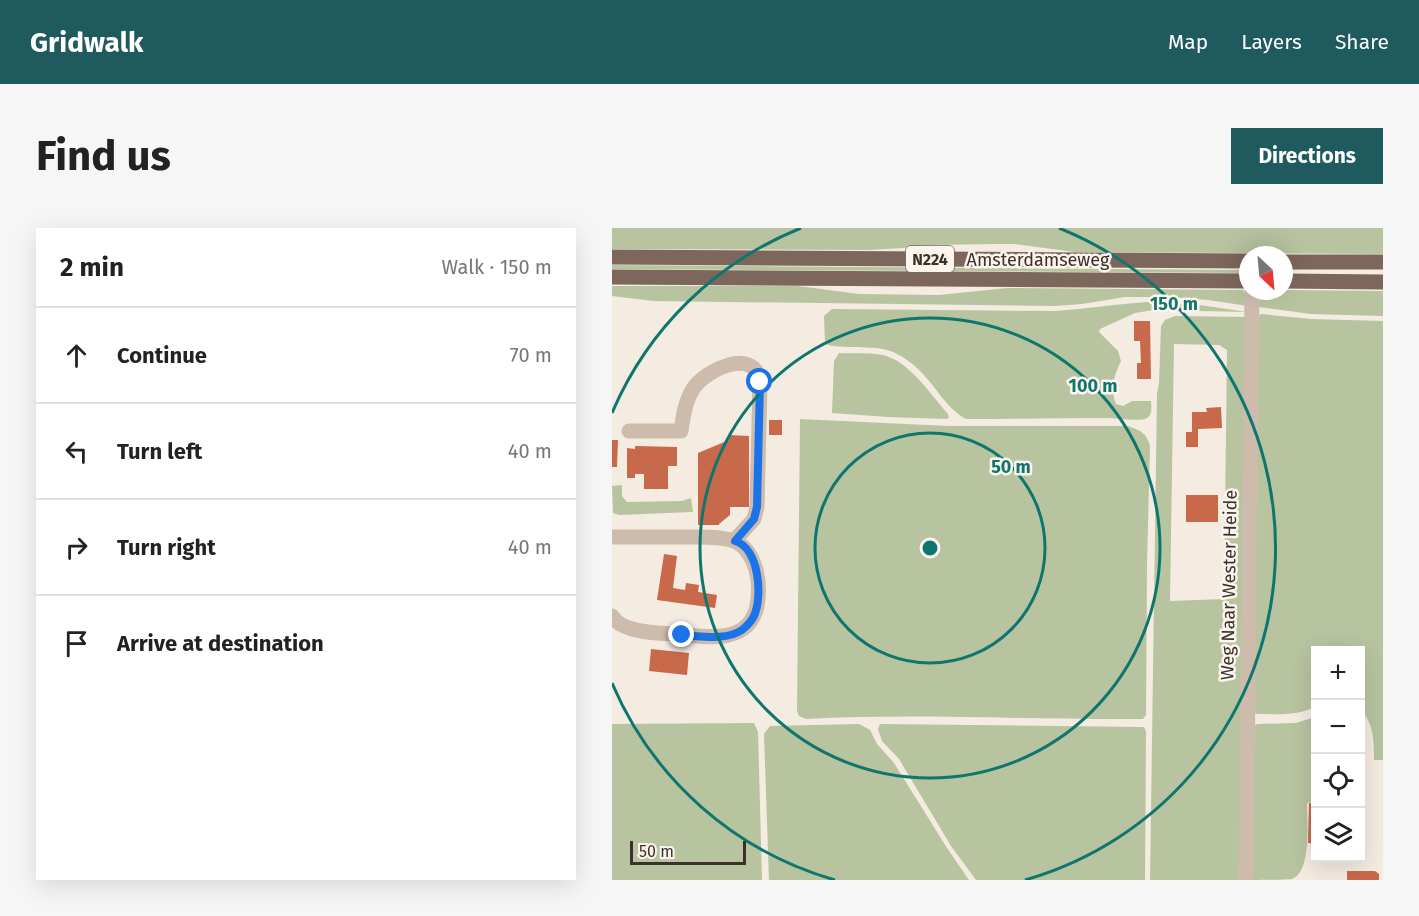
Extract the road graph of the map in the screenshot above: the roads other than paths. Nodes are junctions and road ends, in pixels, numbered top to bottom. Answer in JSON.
{"nodes":[{"id":1,"x":612,"y":257,"type":"edge"},
{"id":2,"x":1239,"y":261,"type":"edge"},
{"id":3,"x":1293,"y":262,"type":"edge"},
{"id":4,"x":1383,"y":262,"type":"edge"},
{"id":5,"x":612,"y":277,"type":"edge"},
{"id":6,"x":1239,"y":281,"type":"edge"},
{"id":7,"x":1293,"y":281,"type":"edge"},
{"id":8,"x":1383,"y":282,"type":"edge"},
{"id":9,"x":1252,"y":300,"type":"edge"},
{"id":10,"x":629,"y":431,"type":"dead end"},
{"id":11,"x":612,"y":537,"type":"edge"},
{"id":12,"x":735,"y":541,"type":"junction"},
{"id":13,"x":612,"y":616,"type":"edge"},
{"id":14,"x":1246,"y":880,"type":"edge"}],
"edges":[{"from":1,"to":2,"type":"main road","name":"Amsterdamseweg","number":"N224"},
{"from":3,"to":4,"type":"main road"},
{"from":5,"to":6,"type":"main road","name":"Amsterdamseweg","number":"N224"},
{"from":7,"to":8,"type":"main road"},
{"from":9,"to":14,"type":"street","name":"Weg Naar Wester Heide"},
{"from":10,"to":12,"type":"street"},
{"from":11,"to":12,"type":"street"},
{"from":12,"to":13,"type":"street"}]}
